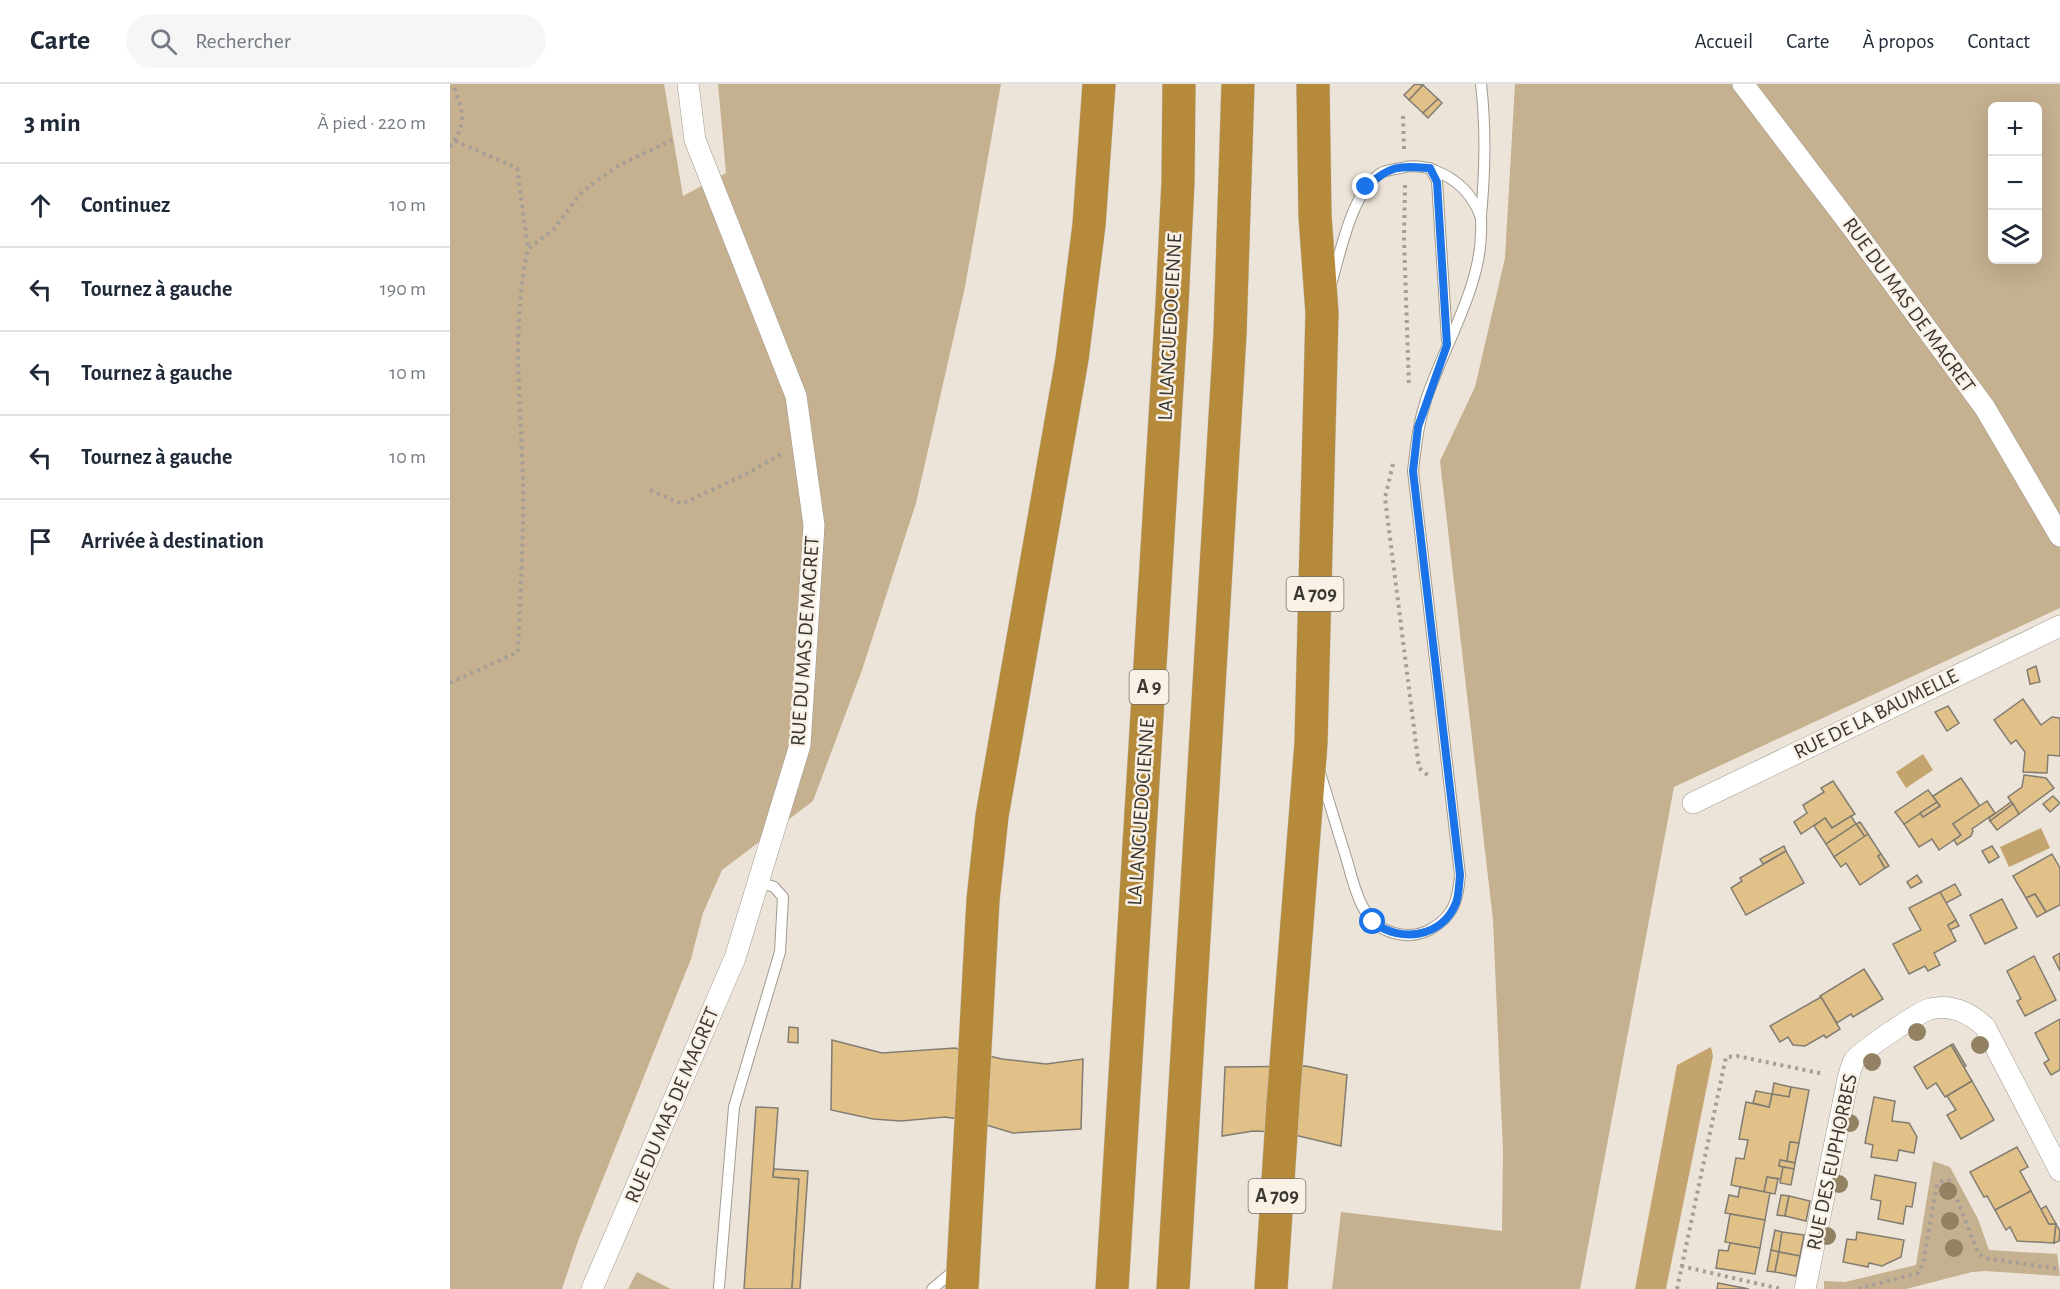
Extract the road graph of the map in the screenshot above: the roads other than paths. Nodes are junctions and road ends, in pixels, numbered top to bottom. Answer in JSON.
{"nodes":[{"id":1,"x":688,"y":84,"type":"edge"},
{"id":2,"x":1100,"y":84,"type":"edge"},
{"id":3,"x":1179,"y":84,"type":"edge"},
{"id":4,"x":1238,"y":84,"type":"edge"},
{"id":5,"x":1314,"y":84,"type":"edge"},
{"id":6,"x":1481,"y":84,"type":"edge"},
{"id":7,"x":1743,"y":84,"type":"edge"},
{"id":8,"x":1430,"y":168,"type":"junction"},
{"id":9,"x":1481,"y":216,"type":"junction"},
{"id":10,"x":1322,"y":313,"type":"junction"},
{"id":11,"x":1447,"y":345,"type":"junction"},
{"id":12,"x":2060,"y":536,"type":"edge"},
{"id":13,"x":2060,"y":626,"type":"edge"},
{"id":14,"x":1311,"y":743,"type":"junction"},
{"id":15,"x":1693,"y":803,"type":"dead end"},
{"id":16,"x":759,"y":882,"type":"junction"},
{"id":17,"x":2060,"y":1171,"type":"edge"},
{"id":18,"x":962,"y":1276,"type":"edge"},
{"id":19,"x":719,"y":1287,"type":"dead end"},
{"id":20,"x":592,"y":1289,"type":"edge"},
{"id":21,"x":932,"y":1289,"type":"edge"},
{"id":22,"x":1112,"y":1289,"type":"edge"},
{"id":23,"x":1173,"y":1289,"type":"edge"},
{"id":24,"x":1271,"y":1289,"type":"edge"},
{"id":25,"x":1805,"y":1289,"type":"edge"}],
"edges":[{"from":1,"to":16,"type":"street","name":"RUE DU MAS DE MAGRET"},
{"from":2,"to":18,"type":"highway"},
{"from":3,"to":22,"type":"highway","name":"LA LANGUEDOCIENNE","number":"A 9"},
{"from":4,"to":23,"type":"highway"},
{"from":5,"to":10,"type":"highway","number":"A 709"},
{"from":6,"to":9,"type":"lane"},
{"from":7,"to":12,"type":"street","name":"RUE DU MAS DE MAGRET"},
{"from":8,"to":9,"type":"lane"},
{"from":8,"to":10,"type":"lane"},
{"from":8,"to":11,"type":"lane"},
{"from":9,"to":11,"type":"lane"},
{"from":10,"to":14,"type":"highway","number":"A 709"},
{"from":11,"to":14,"type":"lane"},
{"from":13,"to":15,"type":"street","name":"RUE DE LA BAUMELLE"},
{"from":14,"to":24,"type":"highway","number":"A 709"},
{"from":16,"to":19,"type":"lane"},
{"from":16,"to":20,"type":"street","name":"RUE DU MAS DE MAGRET"},
{"from":17,"to":25,"type":"street","name":"RUE DES EUPHORBES"},
{"from":18,"to":21,"type":"lane"}]}
